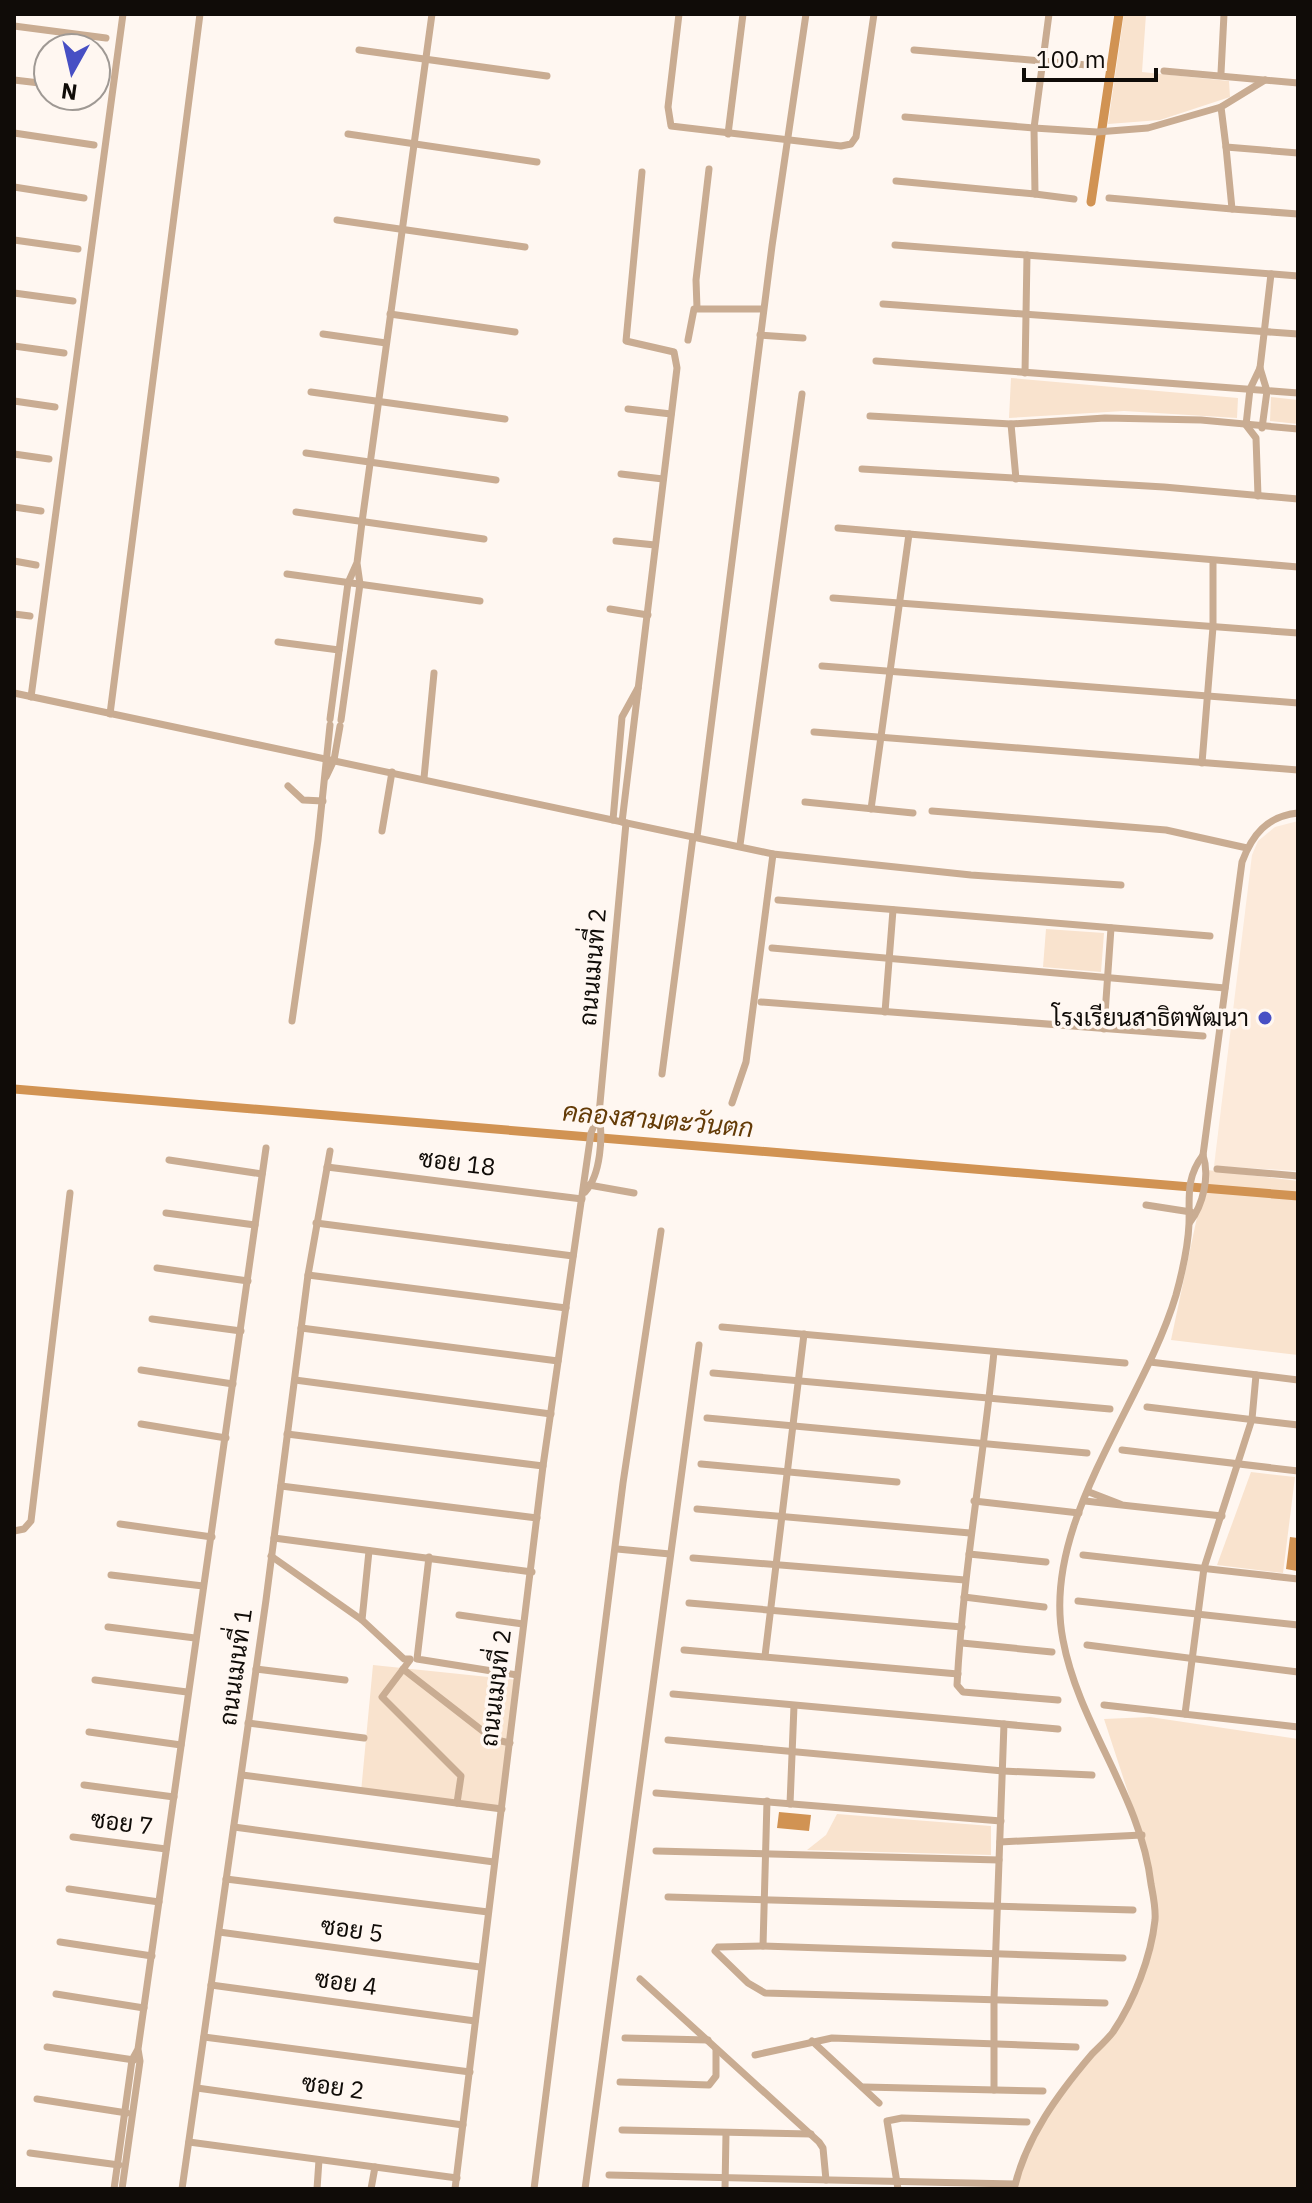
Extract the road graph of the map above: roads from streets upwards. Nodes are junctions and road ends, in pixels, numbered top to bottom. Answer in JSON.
{"nodes":[{"id":1,"x":123,"y":14,"type":"edge"},
{"id":2,"x":200,"y":14,"type":"edge"},
{"id":3,"x":432,"y":14,"type":"edge"},
{"id":4,"x":679,"y":14,"type":"edge"},
{"id":5,"x":743,"y":14,"type":"edge"},
{"id":6,"x":806,"y":14,"type":"edge"},
{"id":7,"x":874,"y":14,"type":"edge"},
{"id":8,"x":1049,"y":14,"type":"edge"},
{"id":9,"x":1224,"y":14,"type":"edge"},
{"id":10,"x":14,"y":26,"type":"edge"},
{"id":11,"x":60,"y":32,"type":"edge"},
{"id":12,"x":359,"y":50,"type":"dead end"},
{"id":13,"x":914,"y":50,"type":"dead end"},
{"id":14,"x":426,"y":59,"type":"junction"},
{"id":15,"x":1042,"y":63,"type":"junction"},
{"id":16,"x":1087,"y":65,"type":"dead end"},
{"id":17,"x":1164,"y":71,"type":"dead end"},
{"id":18,"x":1221,"y":73,"type":"junction"},
{"id":19,"x":547,"y":76,"type":"dead end"},
{"id":20,"x":1265,"y":80,"type":"junction"},
{"id":21,"x":1298,"y":83,"type":"edge"},
{"id":22,"x":1221,"y":107,"type":"junction"},
{"id":23,"x":905,"y":117,"type":"dead end"},
{"id":24,"x":1034,"y":128,"type":"junction"},
{"id":25,"x":14,"y":133,"type":"edge"},
{"id":26,"x":348,"y":134,"type":"dead end"},
{"id":27,"x":728,"y":134,"type":"junction"},
{"id":28,"x":788,"y":142,"type":"junction"},
{"id":29,"x":414,"y":144,"type":"junction"},
{"id":30,"x":94,"y":145,"type":"dead end"},
{"id":31,"x":1226,"y":147,"type":"junction"},
{"id":32,"x":1298,"y":153,"type":"edge"},
{"id":33,"x":537,"y":162,"type":"dead end"},
{"id":34,"x":709,"y":169,"type":"dead end"},
{"id":35,"x":642,"y":172,"type":"dead end"},
{"id":36,"x":896,"y":181,"type":"dead end"},
{"id":37,"x":14,"y":187,"type":"edge"},
{"id":38,"x":1035,"y":194,"type":"junction"},
{"id":39,"x":84,"y":198,"type":"dead end"},
{"id":40,"x":1109,"y":198,"type":"dead end"},
{"id":41,"x":1074,"y":199,"type":"dead end"},
{"id":42,"x":1232,"y":209,"type":"junction"},
{"id":43,"x":1298,"y":214,"type":"edge"},
{"id":44,"x":337,"y":220,"type":"dead end"},
{"id":45,"x":403,"y":229,"type":"junction"},
{"id":46,"x":14,"y":240,"type":"edge"},
{"id":47,"x":895,"y":245,"type":"dead end"},
{"id":48,"x":525,"y":247,"type":"dead end"},
{"id":49,"x":78,"y":249,"type":"dead end"},
{"id":50,"x":1027,"y":255,"type":"junction"},
{"id":51,"x":1271,"y":274,"type":"junction"},
{"id":52,"x":1298,"y":276,"type":"edge"},
{"id":53,"x":14,"y":293,"type":"edge"},
{"id":54,"x":73,"y":301,"type":"dead end"},
{"id":55,"x":883,"y":304,"type":"dead end"},
{"id":56,"x":697,"y":308,"type":"junction"},
{"id":57,"x":763,"y":309,"type":"junction"},
{"id":58,"x":390,"y":314,"type":"junction"},
{"id":59,"x":1026,"y":315,"type":"junction"},
{"id":60,"x":1264,"y":331,"type":"junction"},
{"id":61,"x":515,"y":332,"type":"dead end"},
{"id":62,"x":323,"y":334,"type":"dead end"},
{"id":63,"x":1298,"y":334,"type":"edge"},
{"id":64,"x":760,"y":335,"type":"junction"},
{"id":65,"x":803,"y":338,"type":"dead end"},
{"id":66,"x":688,"y":340,"type":"dead end"},
{"id":67,"x":386,"y":343,"type":"junction"},
{"id":68,"x":14,"y":346,"type":"edge"},
{"id":69,"x":64,"y":353,"type":"dead end"},
{"id":70,"x":876,"y":361,"type":"dead end"},
{"id":71,"x":1260,"y":368,"type":"junction"},
{"id":72,"x":1025,"y":373,"type":"junction"},
{"id":73,"x":1250,"y":389,"type":"junction"},
{"id":74,"x":1267,"y":391,"type":"junction"},
{"id":75,"x":311,"y":392,"type":"dead end"},
{"id":76,"x":1298,"y":393,"type":"edge"},
{"id":77,"x":802,"y":394,"type":"dead end"},
{"id":78,"x":14,"y":401,"type":"edge"},
{"id":79,"x":378,"y":401,"type":"junction"},
{"id":80,"x":55,"y":407,"type":"dead end"},
{"id":81,"x":628,"y":409,"type":"dead end"},
{"id":82,"x":671,"y":414,"type":"junction"},
{"id":83,"x":870,"y":416,"type":"dead end"},
{"id":84,"x":505,"y":419,"type":"dead end"},
{"id":85,"x":1011,"y":424,"type":"junction"},
{"id":86,"x":1246,"y":425,"type":"junction"},
{"id":87,"x":1263,"y":426,"type":"junction"},
{"id":88,"x":1298,"y":429,"type":"edge"},
{"id":89,"x":1256,"y":438,"type":"junction"},
{"id":90,"x":306,"y":453,"type":"dead end"},
{"id":91,"x":14,"y":454,"type":"edge"},
{"id":92,"x":49,"y":459,"type":"dead end"},
{"id":93,"x":371,"y":462,"type":"junction"},
{"id":94,"x":862,"y":469,"type":"dead end"},
{"id":95,"x":621,"y":474,"type":"dead end"},
{"id":96,"x":663,"y":479,"type":"junction"},
{"id":97,"x":1016,"y":479,"type":"junction"},
{"id":98,"x":496,"y":480,"type":"dead end"},
{"id":99,"x":1258,"y":496,"type":"junction"},
{"id":100,"x":1298,"y":499,"type":"edge"},
{"id":101,"x":14,"y":507,"type":"edge"},
{"id":102,"x":41,"y":511,"type":"dead end"},
{"id":103,"x":296,"y":512,"type":"dead end"},
{"id":104,"x":362,"y":522,"type":"junction"},
{"id":105,"x":838,"y":528,"type":"dead end"},
{"id":106,"x":909,"y":534,"type":"junction"},
{"id":107,"x":484,"y":539,"type":"dead end"},
{"id":108,"x":616,"y":541,"type":"dead end"},
{"id":109,"x":655,"y":545,"type":"junction"},
{"id":110,"x":14,"y":561,"type":"edge"},
{"id":111,"x":1213,"y":561,"type":"junction"},
{"id":112,"x":357,"y":563,"type":"junction"},
{"id":113,"x":36,"y":565,"type":"dead end"},
{"id":114,"x":1298,"y":567,"type":"edge"},
{"id":115,"x":287,"y":574,"type":"dead end"},
{"id":116,"x":348,"y":583,"type":"junction"},
{"id":117,"x":360,"y":584,"type":"junction"},
{"id":118,"x":833,"y":598,"type":"dead end"},
{"id":119,"x":480,"y":601,"type":"dead end"},
{"id":120,"x":898,"y":602,"type":"junction"},
{"id":121,"x":610,"y":609,"type":"dead end"},
{"id":122,"x":14,"y":614,"type":"edge"},
{"id":123,"x":648,"y":615,"type":"junction"},
{"id":124,"x":30,"y":616,"type":"dead end"},
{"id":125,"x":1213,"y":627,"type":"junction"},
{"id":126,"x":1298,"y":633,"type":"edge"},
{"id":127,"x":278,"y":642,"type":"dead end"},
{"id":128,"x":339,"y":650,"type":"junction"},
{"id":129,"x":822,"y":666,"type":"dead end"},
{"id":130,"x":890,"y":672,"type":"junction"},
{"id":131,"x":434,"y":673,"type":"dead end"},
{"id":132,"x":14,"y":693,"type":"edge"},
{"id":133,"x":1204,"y":696,"type":"junction"},
{"id":134,"x":31,"y":697,"type":"junction"},
{"id":135,"x":1298,"y":703,"type":"edge"},
{"id":136,"x":110,"y":714,"type":"junction"},
{"id":137,"x":814,"y":732,"type":"dead end"},
{"id":138,"x":881,"y":738,"type":"junction"},
{"id":139,"x":330,"y":759,"type":"junction"},
{"id":140,"x":1202,"y":763,"type":"junction"},
{"id":141,"x":1298,"y":770,"type":"edge"},
{"id":142,"x":392,"y":772,"type":"junction"},
{"id":143,"x":424,"y":778,"type":"junction"},
{"id":144,"x":288,"y":786,"type":"dead end"},
{"id":145,"x":323,"y":801,"type":"junction"},
{"id":146,"x":805,"y":802,"type":"dead end"},
{"id":147,"x":871,"y":809,"type":"junction"},
{"id":148,"x":932,"y":811,"type":"dead end"},
{"id":149,"x":913,"y":813,"type":"dead end"},
{"id":150,"x":1298,"y":813,"type":"edge"},
{"id":151,"x":620,"y":821,"type":"junction"},
{"id":152,"x":382,"y":831,"type":"dead end"},
{"id":153,"x":695,"y":837,"type":"junction"},
{"id":154,"x":740,"y":845,"type":"junction"},
{"id":155,"x":1247,"y":848,"type":"junction"},
{"id":156,"x":773,"y":854,"type":"junction"},
{"id":157,"x":1121,"y":885,"type":"dead end"},
{"id":158,"x":778,"y":900,"type":"dead end"},
{"id":159,"x":893,"y":910,"type":"junction"},
{"id":160,"x":1111,"y":928,"type":"junction"},
{"id":161,"x":1210,"y":936,"type":"dead end"},
{"id":162,"x":772,"y":948,"type":"dead end"},
{"id":163,"x":889,"y":960,"type":"junction"},
{"id":164,"x":1108,"y":978,"type":"junction"},
{"id":165,"x":1225,"y":988,"type":"junction"},
{"id":166,"x":761,"y":1002,"type":"dead end"},
{"id":167,"x":885,"y":1012,"type":"junction"},
{"id":168,"x":292,"y":1021,"type":"dead end"},
{"id":169,"x":1104,"y":1029,"type":"junction"},
{"id":170,"x":1203,"y":1036,"type":"dead end"},
{"id":171,"x":662,"y":1074,"type":"dead end"},
{"id":172,"x":732,"y":1103,"type":"dead end"},
{"id":173,"x":599,"y":1114,"type":"junction"},
{"id":174,"x":266,"y":1148,"type":"dead end"},
{"id":175,"x":330,"y":1151,"type":"dead end"},
{"id":176,"x":1203,"y":1155,"type":"junction"},
{"id":177,"x":169,"y":1160,"type":"dead end"},
{"id":178,"x":327,"y":1167,"type":"junction"},
{"id":179,"x":1217,"y":1169,"type":"dead end"},
{"id":180,"x":262,"y":1174,"type":"junction"},
{"id":181,"x":1298,"y":1176,"type":"edge"},
{"id":182,"x":586,"y":1190,"type":"junction"},
{"id":183,"x":70,"y":1193,"type":"dead end"},
{"id":184,"x":634,"y":1193,"type":"dead end"},
{"id":185,"x":1146,"y":1205,"type":"dead end"},
{"id":186,"x":1187,"y":1209,"type":"junction"},
{"id":187,"x":1198,"y":1210,"type":"junction"},
{"id":188,"x":166,"y":1213,"type":"dead end"},
{"id":189,"x":1190,"y":1222,"type":"junction"},
{"id":190,"x":316,"y":1223,"type":"junction"},
{"id":191,"x":255,"y":1225,"type":"junction"},
{"id":192,"x":661,"y":1231,"type":"dead end"},
{"id":193,"x":573,"y":1256,"type":"junction"},
{"id":194,"x":157,"y":1268,"type":"dead end"},
{"id":195,"x":308,"y":1275,"type":"junction"},
{"id":196,"x":248,"y":1281,"type":"junction"},
{"id":197,"x":566,"y":1308,"type":"junction"},
{"id":198,"x":152,"y":1319,"type":"dead end"},
{"id":199,"x":722,"y":1327,"type":"dead end"},
{"id":200,"x":301,"y":1328,"type":"junction"},
{"id":201,"x":241,"y":1331,"type":"junction"},
{"id":202,"x":804,"y":1334,"type":"junction"},
{"id":203,"x":699,"y":1345,"type":"dead end"},
{"id":204,"x":994,"y":1352,"type":"junction"},
{"id":205,"x":558,"y":1361,"type":"junction"},
{"id":206,"x":1150,"y":1362,"type":"junction"},
{"id":207,"x":1125,"y":1363,"type":"dead end"},
{"id":208,"x":141,"y":1370,"type":"dead end"},
{"id":209,"x":713,"y":1373,"type":"dead end"},
{"id":210,"x":1256,"y":1375,"type":"junction"},
{"id":211,"x":295,"y":1380,"type":"junction"},
{"id":212,"x":800,"y":1380,"type":"junction"},
{"id":213,"x":1298,"y":1380,"type":"edge"},
{"id":214,"x":233,"y":1384,"type":"junction"},
{"id":215,"x":989,"y":1397,"type":"junction"},
{"id":216,"x":1147,"y":1407,"type":"dead end"},
{"id":217,"x":1110,"y":1409,"type":"dead end"},
{"id":218,"x":551,"y":1414,"type":"junction"},
{"id":219,"x":707,"y":1418,"type":"dead end"},
{"id":220,"x":1252,"y":1419,"type":"junction"},
{"id":221,"x":141,"y":1424,"type":"dead end"},
{"id":222,"x":796,"y":1425,"type":"junction"},
{"id":223,"x":1298,"y":1425,"type":"edge"},
{"id":224,"x":287,"y":1434,"type":"junction"},
{"id":225,"x":226,"y":1438,"type":"junction"},
{"id":226,"x":985,"y":1443,"type":"junction"},
{"id":227,"x":1122,"y":1450,"type":"dead end"},
{"id":228,"x":1087,"y":1453,"type":"dead end"},
{"id":229,"x":701,"y":1464,"type":"dead end"},
{"id":230,"x":1240,"y":1464,"type":"junction"},
{"id":231,"x":543,"y":1466,"type":"junction"},
{"id":232,"x":1298,"y":1471,"type":"edge"},
{"id":233,"x":788,"y":1472,"type":"junction"},
{"id":234,"x":897,"y":1482,"type":"dead end"},
{"id":235,"x":281,"y":1486,"type":"junction"},
{"id":236,"x":1089,"y":1492,"type":"junction"},
{"id":237,"x":974,"y":1501,"type":"junction"},
{"id":238,"x":1085,"y":1501,"type":"junction"},
{"id":239,"x":1122,"y":1505,"type":"junction"},
{"id":240,"x":697,"y":1509,"type":"dead end"},
{"id":241,"x":1079,"y":1513,"type":"junction"},
{"id":242,"x":1222,"y":1516,"type":"junction"},
{"id":243,"x":537,"y":1518,"type":"junction"},
{"id":244,"x":781,"y":1518,"type":"junction"},
{"id":245,"x":120,"y":1524,"type":"dead end"},
{"id":246,"x":14,"y":1531,"type":"edge"},
{"id":247,"x":970,"y":1533,"type":"junction"},
{"id":248,"x":212,"y":1537,"type":"junction"},
{"id":249,"x":274,"y":1538,"type":"junction"},
{"id":250,"x":617,"y":1549,"type":"junction"},
{"id":251,"x":369,"y":1551,"type":"junction"},
{"id":252,"x":670,"y":1554,"type":"junction"},
{"id":253,"x":969,"y":1554,"type":"junction"},
{"id":254,"x":1083,"y":1555,"type":"dead end"},
{"id":255,"x":271,"y":1556,"type":"junction"},
{"id":256,"x":429,"y":1557,"type":"junction"},
{"id":257,"x":693,"y":1558,"type":"dead end"},
{"id":258,"x":1046,"y":1562,"type":"dead end"},
{"id":259,"x":776,"y":1565,"type":"junction"},
{"id":260,"x":1204,"y":1568,"type":"junction"},
{"id":261,"x":532,"y":1572,"type":"junction"},
{"id":262,"x":111,"y":1575,"type":"dead end"},
{"id":263,"x":1298,"y":1579,"type":"edge"},
{"id":264,"x":965,"y":1580,"type":"junction"},
{"id":265,"x":203,"y":1586,"type":"junction"},
{"id":266,"x":964,"y":1597,"type":"junction"},
{"id":267,"x":1078,"y":1601,"type":"dead end"},
{"id":268,"x":689,"y":1603,"type":"dead end"},
{"id":269,"x":1044,"y":1607,"type":"dead end"},
{"id":270,"x":772,"y":1610,"type":"junction"},
{"id":271,"x":1197,"y":1614,"type":"junction"},
{"id":272,"x":459,"y":1615,"type":"dead end"},
{"id":273,"x":362,"y":1620,"type":"junction"},
{"id":274,"x":523,"y":1624,"type":"junction"},
{"id":275,"x":1298,"y":1625,"type":"edge"},
{"id":276,"x":108,"y":1627,"type":"dead end"},
{"id":277,"x":962,"y":1627,"type":"junction"},
{"id":278,"x":195,"y":1638,"type":"junction"},
{"id":279,"x":962,"y":1643,"type":"junction"},
{"id":280,"x":1087,"y":1645,"type":"dead end"},
{"id":281,"x":684,"y":1650,"type":"dead end"},
{"id":282,"x":1052,"y":1652,"type":"dead end"},
{"id":283,"x":765,"y":1656,"type":"junction"},
{"id":284,"x":413,"y":1658,"type":"junction"},
{"id":285,"x":1191,"y":1658,"type":"junction"},
{"id":286,"x":256,"y":1669,"type":"junction"},
{"id":287,"x":403,"y":1669,"type":"junction"},
{"id":288,"x":1298,"y":1672,"type":"edge"},
{"id":289,"x":958,"y":1674,"type":"junction"},
{"id":290,"x":517,"y":1675,"type":"junction"},
{"id":291,"x":95,"y":1680,"type":"dead end"},
{"id":292,"x":345,"y":1680,"type":"dead end"},
{"id":293,"x":187,"y":1692,"type":"junction"},
{"id":294,"x":673,"y":1694,"type":"dead end"},
{"id":295,"x":1058,"y":1700,"type":"dead end"},
{"id":296,"x":1104,"y":1705,"type":"dead end"},
{"id":297,"x":794,"y":1706,"type":"junction"},
{"id":298,"x":1185,"y":1714,"type":"junction"},
{"id":299,"x":248,"y":1723,"type":"junction"},
{"id":300,"x":1004,"y":1724,"type":"junction"},
{"id":301,"x":1298,"y":1727,"type":"edge"},
{"id":302,"x":1058,"y":1729,"type":"dead end"},
{"id":303,"x":89,"y":1732,"type":"dead end"},
{"id":304,"x":364,"y":1738,"type":"dead end"},
{"id":305,"x":668,"y":1740,"type":"dead end"},
{"id":306,"x":510,"y":1743,"type":"junction"},
{"id":307,"x":181,"y":1745,"type":"junction"},
{"id":308,"x":792,"y":1752,"type":"junction"},
{"id":309,"x":1003,"y":1771,"type":"junction"},
{"id":310,"x":242,"y":1775,"type":"junction"},
{"id":311,"x":1092,"y":1775,"type":"dead end"},
{"id":312,"x":84,"y":1785,"type":"dead end"},
{"id":313,"x":656,"y":1793,"type":"dead end"},
{"id":314,"x":174,"y":1797,"type":"junction"},
{"id":315,"x":767,"y":1801,"type":"junction"},
{"id":316,"x":457,"y":1803,"type":"junction"},
{"id":317,"x":790,"y":1804,"type":"junction"},
{"id":318,"x":502,"y":1809,"type":"junction"},
{"id":319,"x":1001,"y":1821,"type":"junction"},
{"id":320,"x":234,"y":1827,"type":"junction"},
{"id":321,"x":1142,"y":1835,"type":"junction"},
{"id":322,"x":73,"y":1837,"type":"dead end"},
{"id":323,"x":1000,"y":1842,"type":"junction"},
{"id":324,"x":166,"y":1849,"type":"junction"},
{"id":325,"x":656,"y":1851,"type":"dead end"},
{"id":326,"x":765,"y":1855,"type":"junction"},
{"id":327,"x":999,"y":1860,"type":"junction"},
{"id":328,"x":494,"y":1862,"type":"junction"},
{"id":329,"x":226,"y":1879,"type":"junction"},
{"id":330,"x":69,"y":1889,"type":"dead end"},
{"id":331,"x":668,"y":1897,"type":"dead end"},
{"id":332,"x":764,"y":1900,"type":"junction"},
{"id":333,"x":159,"y":1902,"type":"junction"},
{"id":334,"x":996,"y":1908,"type":"junction"},
{"id":335,"x":1133,"y":1910,"type":"dead end"},
{"id":336,"x":488,"y":1912,"type":"junction"},
{"id":337,"x":219,"y":1932,"type":"junction"},
{"id":338,"x":60,"y":1942,"type":"dead end"},
{"id":339,"x":763,"y":1946,"type":"junction"},
{"id":340,"x":995,"y":1954,"type":"junction"},
{"id":341,"x":152,"y":1956,"type":"junction"},
{"id":342,"x":1123,"y":1958,"type":"dead end"},
{"id":343,"x":480,"y":1967,"type":"junction"},
{"id":344,"x":640,"y":1979,"type":"dead end"},
{"id":345,"x":211,"y":1985,"type":"junction"},
{"id":346,"x":56,"y":1994,"type":"dead end"},
{"id":347,"x":994,"y":1999,"type":"junction"},
{"id":348,"x":1105,"y":2003,"type":"dead end"},
{"id":349,"x":144,"y":2008,"type":"junction"},
{"id":350,"x":475,"y":2021,"type":"junction"},
{"id":351,"x":204,"y":2037,"type":"junction"},
{"id":352,"x":625,"y":2038,"type":"dead end"},
{"id":353,"x":708,"y":2040,"type":"junction"},
{"id":354,"x":812,"y":2041,"type":"junction"},
{"id":355,"x":995,"y":2044,"type":"junction"},
{"id":356,"x":47,"y":2047,"type":"dead end"},
{"id":357,"x":1076,"y":2047,"type":"dead end"},
{"id":358,"x":716,"y":2049,"type":"junction"},
{"id":359,"x":755,"y":2055,"type":"dead end"},
{"id":360,"x":136,"y":2060,"type":"junction"},
{"id":361,"x":470,"y":2072,"type":"junction"},
{"id":362,"x":620,"y":2082,"type":"dead end"},
{"id":363,"x":864,"y":2087,"type":"junction"},
{"id":364,"x":197,"y":2088,"type":"junction"},
{"id":365,"x":994,"y":2090,"type":"junction"},
{"id":366,"x":1043,"y":2091,"type":"dead end"},
{"id":367,"x":37,"y":2099,"type":"dead end"},
{"id":368,"x":879,"y":2103,"type":"dead end"},
{"id":369,"x":129,"y":2114,"type":"junction"},
{"id":370,"x":1027,"y":2122,"type":"dead end"},
{"id":371,"x":463,"y":2125,"type":"junction"},
{"id":372,"x":622,"y":2130,"type":"dead end"},
{"id":373,"x":726,"y":2133,"type":"junction"},
{"id":374,"x":811,"y":2134,"type":"junction"},
{"id":375,"x":189,"y":2142,"type":"junction"},
{"id":376,"x":30,"y":2153,"type":"dead end"},
{"id":377,"x":319,"y":2160,"type":"junction"},
{"id":378,"x":121,"y":2165,"type":"junction"},
{"id":379,"x":375,"y":2167,"type":"junction"},
{"id":380,"x":609,"y":2175,"type":"dead end"},
{"id":381,"x":725,"y":2177,"type":"junction"},
{"id":382,"x":457,"y":2178,"type":"junction"},
{"id":383,"x":826,"y":2180,"type":"junction"},
{"id":384,"x":898,"y":2185,"type":"edge"},
{"id":385,"x":1015,"y":2186,"type":"edge"},
{"id":386,"x":114,"y":2189,"type":"edge"},
{"id":387,"x":122,"y":2189,"type":"edge"},
{"id":388,"x":182,"y":2189,"type":"edge"},
{"id":389,"x":317,"y":2189,"type":"edge"},
{"id":390,"x":371,"y":2189,"type":"edge"},
{"id":391,"x":455,"y":2189,"type":"edge"},
{"id":392,"x":534,"y":2189,"type":"edge"},
{"id":393,"x":585,"y":2189,"type":"edge"},
{"id":394,"x":725,"y":2189,"type":"edge"}],
"edges":[{"from":1,"to":134,"type":"street"},
{"from":2,"to":136,"type":"street"},
{"from":3,"to":14,"type":"street"},
{"from":4,"to":27,"type":"street"},
{"from":5,"to":27,"type":"street"},
{"from":6,"to":28,"type":"street"},
{"from":7,"to":28,"type":"street"},
{"from":8,"to":15,"type":"street"},
{"from":9,"to":18,"type":"street"},
{"from":10,"to":11,"type":"street"},
{"from":12,"to":14,"type":"street"},
{"from":13,"to":15,"type":"street"},
{"from":14,"to":19,"type":"street"},
{"from":14,"to":29,"type":"street"},
{"from":15,"to":16,"type":"street"},
{"from":15,"to":24,"type":"street"},
{"from":17,"to":18,"type":"street"},
{"from":18,"to":20,"type":"street"},
{"from":20,"to":21,"type":"street"},
{"from":20,"to":22,"type":"street"},
{"from":22,"to":24,"type":"street"},
{"from":22,"to":31,"type":"street"},
{"from":23,"to":24,"type":"street"},
{"from":24,"to":38,"type":"street"},
{"from":25,"to":30,"type":"street"},
{"from":26,"to":29,"type":"street"},
{"from":27,"to":28,"type":"street"},
{"from":28,"to":57,"type":"street"},
{"from":29,"to":33,"type":"street"},
{"from":29,"to":45,"type":"street"},
{"from":31,"to":32,"type":"street"},
{"from":31,"to":42,"type":"street"},
{"from":34,"to":56,"type":"street"},
{"from":35,"to":82,"type":"street","name":"ถนนเมนที่ 2"},
{"from":36,"to":38,"type":"street"},
{"from":37,"to":39,"type":"street"},
{"from":38,"to":41,"type":"street"},
{"from":40,"to":42,"type":"street"},
{"from":42,"to":43,"type":"street"},
{"from":44,"to":45,"type":"street"},
{"from":45,"to":48,"type":"street"},
{"from":45,"to":58,"type":"street"},
{"from":46,"to":49,"type":"street"},
{"from":47,"to":50,"type":"street"},
{"from":50,"to":51,"type":"street"},
{"from":50,"to":59,"type":"street"},
{"from":51,"to":52,"type":"street"},
{"from":51,"to":60,"type":"street"},
{"from":53,"to":54,"type":"street"},
{"from":55,"to":59,"type":"street"},
{"from":56,"to":57,"type":"street"},
{"from":56,"to":66,"type":"street"},
{"from":57,"to":64,"type":"street"},
{"from":58,"to":61,"type":"street"},
{"from":58,"to":67,"type":"street"},
{"from":59,"to":60,"type":"street"},
{"from":59,"to":72,"type":"street"},
{"from":60,"to":63,"type":"street"},
{"from":60,"to":71,"type":"street"},
{"from":62,"to":67,"type":"street"},
{"from":64,"to":65,"type":"street"},
{"from":64,"to":153,"type":"street"},
{"from":67,"to":79,"type":"street"},
{"from":68,"to":69,"type":"street"},
{"from":70,"to":72,"type":"street"},
{"from":71,"to":73,"type":"street"},
{"from":71,"to":74,"type":"street"},
{"from":72,"to":73,"type":"street"},
{"from":73,"to":74,"type":"street"},
{"from":73,"to":86,"type":"street"},
{"from":74,"to":76,"type":"street"},
{"from":74,"to":87,"type":"street"},
{"from":75,"to":79,"type":"street"},
{"from":77,"to":154,"type":"street"},
{"from":78,"to":80,"type":"street"},
{"from":79,"to":84,"type":"street"},
{"from":79,"to":93,"type":"street"},
{"from":81,"to":82,"type":"street"},
{"from":82,"to":96,"type":"street","name":"ถนนเมนที่ 2"},
{"from":83,"to":85,"type":"street"},
{"from":85,"to":86,"type":"street"},
{"from":85,"to":97,"type":"street"},
{"from":86,"to":87,"type":"street"},
{"from":86,"to":89,"type":"street"},
{"from":87,"to":88,"type":"street"},
{"from":87,"to":89,"type":"street"},
{"from":89,"to":99,"type":"street"},
{"from":90,"to":93,"type":"street"},
{"from":91,"to":92,"type":"street"},
{"from":93,"to":98,"type":"street"},
{"from":93,"to":104,"type":"street"},
{"from":94,"to":97,"type":"street"},
{"from":95,"to":96,"type":"street"},
{"from":96,"to":109,"type":"street","name":"ถนนเมนที่ 2"},
{"from":97,"to":99,"type":"street"},
{"from":99,"to":100,"type":"street"},
{"from":101,"to":102,"type":"street"},
{"from":103,"to":104,"type":"street"},
{"from":104,"to":107,"type":"street"},
{"from":104,"to":112,"type":"street"},
{"from":105,"to":106,"type":"street"},
{"from":106,"to":111,"type":"street"},
{"from":106,"to":120,"type":"street"},
{"from":108,"to":109,"type":"street"},
{"from":109,"to":123,"type":"street","name":"ถนนเมนที่ 2"},
{"from":110,"to":113,"type":"street"},
{"from":111,"to":114,"type":"street"},
{"from":111,"to":125,"type":"street"},
{"from":112,"to":116,"type":"street"},
{"from":112,"to":117,"type":"street"},
{"from":115,"to":116,"type":"street"},
{"from":116,"to":117,"type":"street"},
{"from":116,"to":128,"type":"street"},
{"from":117,"to":119,"type":"street"},
{"from":117,"to":139,"type":"street"},
{"from":118,"to":120,"type":"street"},
{"from":120,"to":125,"type":"street"},
{"from":120,"to":130,"type":"street"},
{"from":121,"to":123,"type":"street"},
{"from":122,"to":124,"type":"street"},
{"from":123,"to":151,"type":"street","name":"ถนนเมนที่ 2"},
{"from":125,"to":126,"type":"street"},
{"from":125,"to":133,"type":"street"},
{"from":127,"to":128,"type":"street"},
{"from":128,"to":139,"type":"street"},
{"from":129,"to":130,"type":"street"},
{"from":130,"to":133,"type":"street"},
{"from":130,"to":138,"type":"street"},
{"from":131,"to":143,"type":"street"},
{"from":132,"to":134,"type":"street"},
{"from":133,"to":135,"type":"street"},
{"from":133,"to":140,"type":"street"},
{"from":134,"to":136,"type":"street"},
{"from":136,"to":139,"type":"street"},
{"from":137,"to":138,"type":"street"},
{"from":138,"to":140,"type":"street"},
{"from":138,"to":147,"type":"street"},
{"from":139,"to":142,"type":"street"},
{"from":139,"to":145,"type":"street"},
{"from":140,"to":141,"type":"street"},
{"from":142,"to":143,"type":"street"},
{"from":142,"to":152,"type":"street"},
{"from":143,"to":151,"type":"street"},
{"from":144,"to":145,"type":"street"},
{"from":145,"to":168,"type":"street"},
{"from":146,"to":147,"type":"street"},
{"from":147,"to":149,"type":"street"},
{"from":148,"to":155,"type":"street"},
{"from":150,"to":155,"type":"street"},
{"from":151,"to":153,"type":"street"},
{"from":151,"to":173,"type":"street","name":"ถนนเมนที่ 2"},
{"from":153,"to":154,"type":"street"},
{"from":153,"to":171,"type":"street"},
{"from":154,"to":156,"type":"street"},
{"from":155,"to":165,"type":"street"},
{"from":156,"to":157,"type":"street"},
{"from":156,"to":172,"type":"street"},
{"from":158,"to":159,"type":"street"},
{"from":159,"to":160,"type":"street"},
{"from":159,"to":163,"type":"street"},
{"from":160,"to":161,"type":"street"},
{"from":160,"to":164,"type":"street"},
{"from":162,"to":163,"type":"street"},
{"from":163,"to":164,"type":"street"},
{"from":163,"to":167,"type":"street"},
{"from":164,"to":165,"type":"street"},
{"from":164,"to":169,"type":"street"},
{"from":165,"to":176,"type":"street"},
{"from":166,"to":167,"type":"street"},
{"from":167,"to":169,"type":"street"},
{"from":169,"to":170,"type":"street"},
{"from":173,"to":182,"type":"street","name":"ถนนเมนที่ 2"},
{"from":173,"to":182,"type":"street","name":"ถนนเมนที่ 2"},
{"from":174,"to":180,"type":"street"},
{"from":175,"to":178,"type":"street","name":"ถนนเมนที่ 1"},
{"from":176,"to":186,"type":"street"},
{"from":176,"to":187,"type":"street"},
{"from":177,"to":180,"type":"street"},
{"from":178,"to":182,"type":"street","name":"ซอย 18"},
{"from":178,"to":190,"type":"street","name":"ถนนเมนที่ 1"},
{"from":179,"to":181,"type":"street"},
{"from":180,"to":191,"type":"street"},
{"from":182,"to":184,"type":"street","name":"ซอย 18"},
{"from":182,"to":193,"type":"street","name":"ถนนเมนที่ 2"},
{"from":183,"to":246,"type":"street"},
{"from":185,"to":186,"type":"street"},
{"from":186,"to":187,"type":"street"},
{"from":186,"to":189,"type":"street"},
{"from":187,"to":189,"type":"street"},
{"from":188,"to":191,"type":"street"},
{"from":189,"to":206,"type":"street"},
{"from":190,"to":193,"type":"street"},
{"from":190,"to":195,"type":"street","name":"ถนนเมนที่ 1"},
{"from":191,"to":196,"type":"street"},
{"from":192,"to":250,"type":"street"},
{"from":193,"to":197,"type":"street","name":"ถนนเมนที่ 2"},
{"from":194,"to":196,"type":"street"},
{"from":195,"to":197,"type":"street"},
{"from":195,"to":200,"type":"street","name":"ถนนเมนที่ 1"},
{"from":196,"to":201,"type":"street"},
{"from":197,"to":205,"type":"street","name":"ถนนเมนที่ 2"},
{"from":198,"to":201,"type":"street"},
{"from":199,"to":202,"type":"street"},
{"from":200,"to":205,"type":"street"},
{"from":200,"to":211,"type":"street","name":"ถนนเมนที่ 1"},
{"from":201,"to":214,"type":"street"},
{"from":202,"to":204,"type":"street"},
{"from":202,"to":212,"type":"street"},
{"from":203,"to":252,"type":"street"},
{"from":204,"to":207,"type":"street"},
{"from":204,"to":215,"type":"street"},
{"from":205,"to":218,"type":"street","name":"ถนนเมนที่ 2"},
{"from":206,"to":210,"type":"street"},
{"from":206,"to":236,"type":"street"},
{"from":208,"to":214,"type":"street"},
{"from":209,"to":212,"type":"street"},
{"from":210,"to":213,"type":"street"},
{"from":210,"to":220,"type":"street"},
{"from":211,"to":218,"type":"street"},
{"from":211,"to":224,"type":"street","name":"ถนนเมนที่ 1"},
{"from":212,"to":215,"type":"street"},
{"from":212,"to":222,"type":"street"},
{"from":214,"to":225,"type":"street"},
{"from":215,"to":217,"type":"street"},
{"from":215,"to":226,"type":"street"},
{"from":216,"to":220,"type":"street"},
{"from":218,"to":231,"type":"street","name":"ถนนเมนที่ 2"},
{"from":219,"to":222,"type":"street"},
{"from":220,"to":223,"type":"street"},
{"from":220,"to":230,"type":"street"},
{"from":221,"to":225,"type":"street"},
{"from":222,"to":226,"type":"street"},
{"from":222,"to":233,"type":"street"},
{"from":224,"to":231,"type":"street"},
{"from":224,"to":235,"type":"street","name":"ถนนเมนที่ 1"},
{"from":225,"to":248,"type":"street"},
{"from":226,"to":228,"type":"street"},
{"from":226,"to":237,"type":"street"},
{"from":227,"to":230,"type":"street"},
{"from":229,"to":233,"type":"street"},
{"from":230,"to":232,"type":"street"},
{"from":230,"to":242,"type":"street"},
{"from":231,"to":243,"type":"street","name":"ถนนเมนที่ 2"},
{"from":233,"to":234,"type":"street"},
{"from":233,"to":244,"type":"street"},
{"from":235,"to":243,"type":"street"},
{"from":235,"to":249,"type":"street","name":"ถนนเมนที่ 1"},
{"from":236,"to":238,"type":"street"},
{"from":236,"to":239,"type":"street"},
{"from":237,"to":241,"type":"street"},
{"from":237,"to":247,"type":"street"},
{"from":238,"to":239,"type":"street"},
{"from":238,"to":241,"type":"street"},
{"from":239,"to":242,"type":"street"},
{"from":240,"to":244,"type":"street"},
{"from":241,"to":321,"type":"street"},
{"from":242,"to":260,"type":"street"},
{"from":243,"to":261,"type":"street","name":"ถนนเมนที่ 2"},
{"from":244,"to":247,"type":"street"},
{"from":244,"to":259,"type":"street"},
{"from":245,"to":248,"type":"street"},
{"from":247,"to":253,"type":"street"},
{"from":248,"to":265,"type":"street"},
{"from":249,"to":251,"type":"street"},
{"from":249,"to":255,"type":"street","name":"ถนนเมนที่ 1"},
{"from":250,"to":252,"type":"street"},
{"from":250,"to":392,"type":"street"},
{"from":251,"to":256,"type":"street"},
{"from":251,"to":273,"type":"street"},
{"from":252,"to":393,"type":"street"},
{"from":253,"to":258,"type":"street"},
{"from":253,"to":264,"type":"street"},
{"from":254,"to":260,"type":"street"},
{"from":255,"to":273,"type":"street"},
{"from":255,"to":286,"type":"street","name":"ถนนเมนที่ 1"},
{"from":256,"to":261,"type":"street"},
{"from":256,"to":284,"type":"street"},
{"from":257,"to":259,"type":"street"},
{"from":259,"to":264,"type":"street"},
{"from":259,"to":270,"type":"street"},
{"from":260,"to":263,"type":"street"},
{"from":260,"to":271,"type":"street"},
{"from":261,"to":274,"type":"street","name":"ถนนเมนที่ 2"},
{"from":262,"to":265,"type":"street"},
{"from":264,"to":266,"type":"street"},
{"from":265,"to":278,"type":"street"},
{"from":266,"to":269,"type":"street"},
{"from":266,"to":277,"type":"street"},
{"from":267,"to":271,"type":"street"},
{"from":268,"to":270,"type":"street"},
{"from":270,"to":277,"type":"street"},
{"from":270,"to":283,"type":"street"},
{"from":271,"to":275,"type":"street"},
{"from":271,"to":285,"type":"street"},
{"from":272,"to":274,"type":"street"},
{"from":273,"to":284,"type":"street"},
{"from":274,"to":290,"type":"street","name":"ถนนเมนที่ 2"},
{"from":276,"to":278,"type":"street"},
{"from":277,"to":279,"type":"street"},
{"from":278,"to":293,"type":"street"},
{"from":279,"to":282,"type":"street"},
{"from":279,"to":289,"type":"street"},
{"from":280,"to":285,"type":"street"},
{"from":281,"to":283,"type":"street"},
{"from":283,"to":289,"type":"street"},
{"from":284,"to":287,"type":"street"},
{"from":284,"to":290,"type":"street"},
{"from":285,"to":288,"type":"street"},
{"from":285,"to":298,"type":"street"},
{"from":286,"to":292,"type":"street"},
{"from":286,"to":299,"type":"street","name":"ถนนเมนที่ 1"},
{"from":287,"to":306,"type":"street"},
{"from":287,"to":316,"type":"street"},
{"from":289,"to":295,"type":"street"},
{"from":290,"to":306,"type":"street","name":"ถนนเมนที่ 2"},
{"from":291,"to":293,"type":"street"},
{"from":293,"to":307,"type":"street"},
{"from":294,"to":297,"type":"street"},
{"from":296,"to":298,"type":"street"},
{"from":297,"to":300,"type":"street"},
{"from":297,"to":308,"type":"street"},
{"from":298,"to":301,"type":"street"},
{"from":299,"to":304,"type":"street"},
{"from":299,"to":310,"type":"street","name":"ถนนเมนที่ 1"},
{"from":300,"to":302,"type":"street"},
{"from":300,"to":309,"type":"street"},
{"from":303,"to":307,"type":"street"},
{"from":305,"to":308,"type":"street"},
{"from":306,"to":318,"type":"street","name":"ถนนเมนที่ 2"},
{"from":307,"to":314,"type":"street"},
{"from":308,"to":309,"type":"street"},
{"from":308,"to":317,"type":"street"},
{"from":309,"to":311,"type":"street"},
{"from":309,"to":319,"type":"street"},
{"from":310,"to":316,"type":"street"},
{"from":310,"to":320,"type":"street","name":"ถนนเมนที่ 1"},
{"from":312,"to":314,"type":"street"},
{"from":313,"to":315,"type":"street"},
{"from":314,"to":324,"type":"street"},
{"from":315,"to":317,"type":"street"},
{"from":315,"to":326,"type":"street"},
{"from":316,"to":318,"type":"street"},
{"from":317,"to":319,"type":"street"},
{"from":318,"to":328,"type":"street","name":"ถนนเมนที่ 2"},
{"from":319,"to":323,"type":"street"},
{"from":320,"to":328,"type":"street"},
{"from":320,"to":329,"type":"street","name":"ถนนเมนที่ 1"},
{"from":321,"to":323,"type":"street"},
{"from":321,"to":385,"type":"street"},
{"from":322,"to":324,"type":"street","name":"ซอย 7"},
{"from":323,"to":327,"type":"street"},
{"from":324,"to":333,"type":"street"},
{"from":325,"to":326,"type":"street"},
{"from":326,"to":327,"type":"street"},
{"from":326,"to":332,"type":"street"},
{"from":327,"to":334,"type":"street"},
{"from":328,"to":336,"type":"street","name":"ถนนเมนที่ 2"},
{"from":329,"to":336,"type":"street"},
{"from":329,"to":337,"type":"street","name":"ถนนเมนที่ 1"},
{"from":330,"to":333,"type":"street"},
{"from":331,"to":332,"type":"street"},
{"from":332,"to":334,"type":"street"},
{"from":332,"to":339,"type":"street"},
{"from":333,"to":341,"type":"street"},
{"from":334,"to":335,"type":"street"},
{"from":334,"to":340,"type":"street"},
{"from":336,"to":343,"type":"street","name":"ถนนเมนที่ 2"},
{"from":337,"to":343,"type":"street","name":"ซอย 5"},
{"from":337,"to":345,"type":"street","name":"ถนนเมนที่ 1"},
{"from":338,"to":341,"type":"street"},
{"from":339,"to":340,"type":"street"},
{"from":339,"to":347,"type":"street"},
{"from":340,"to":342,"type":"street"},
{"from":340,"to":347,"type":"street"},
{"from":341,"to":349,"type":"street"},
{"from":343,"to":350,"type":"street","name":"ถนนเมนที่ 2"},
{"from":344,"to":353,"type":"street"},
{"from":345,"to":350,"type":"street","name":"ซอย 4"},
{"from":345,"to":351,"type":"street","name":"ถนนเมนที่ 1"},
{"from":346,"to":349,"type":"street"},
{"from":347,"to":348,"type":"street"},
{"from":347,"to":355,"type":"street"},
{"from":349,"to":360,"type":"street"},
{"from":350,"to":361,"type":"street","name":"ถนนเมนที่ 2"},
{"from":351,"to":361,"type":"street"},
{"from":351,"to":364,"type":"street","name":"ถนนเมนที่ 1"},
{"from":352,"to":353,"type":"street"},
{"from":353,"to":358,"type":"street"},
{"from":354,"to":355,"type":"street"},
{"from":354,"to":359,"type":"street"},
{"from":354,"to":363,"type":"street"},
{"from":355,"to":357,"type":"street"},
{"from":355,"to":365,"type":"street"},
{"from":356,"to":360,"type":"street"},
{"from":358,"to":362,"type":"street"},
{"from":358,"to":374,"type":"street"},
{"from":360,"to":369,"type":"street"},
{"from":361,"to":371,"type":"street","name":"ถนนเมนที่ 2"},
{"from":363,"to":365,"type":"street"},
{"from":363,"to":368,"type":"street"},
{"from":364,"to":371,"type":"street","name":"ซอย 2"},
{"from":364,"to":375,"type":"street","name":"ถนนเมนที่ 1"},
{"from":365,"to":366,"type":"street"},
{"from":367,"to":369,"type":"street"},
{"from":369,"to":378,"type":"street"},
{"from":370,"to":384,"type":"street"},
{"from":371,"to":382,"type":"street","name":"ถนนเมนที่ 2"},
{"from":372,"to":373,"type":"street"},
{"from":373,"to":374,"type":"street"},
{"from":373,"to":381,"type":"street"},
{"from":374,"to":383,"type":"street"},
{"from":375,"to":377,"type":"street"},
{"from":375,"to":388,"type":"street","name":"ถนนเมนที่ 1"},
{"from":376,"to":378,"type":"street"},
{"from":377,"to":379,"type":"street"},
{"from":377,"to":389,"type":"street"},
{"from":378,"to":386,"type":"street"},
{"from":378,"to":387,"type":"street"},
{"from":379,"to":382,"type":"street"},
{"from":379,"to":390,"type":"street"},
{"from":380,"to":381,"type":"street"},
{"from":381,"to":383,"type":"street"},
{"from":381,"to":394,"type":"street"},
{"from":382,"to":391,"type":"street","name":"ถนนเมนที่ 2"},
{"from":383,"to":384,"type":"street"},
{"from":384,"to":385,"type":"street"}]}
